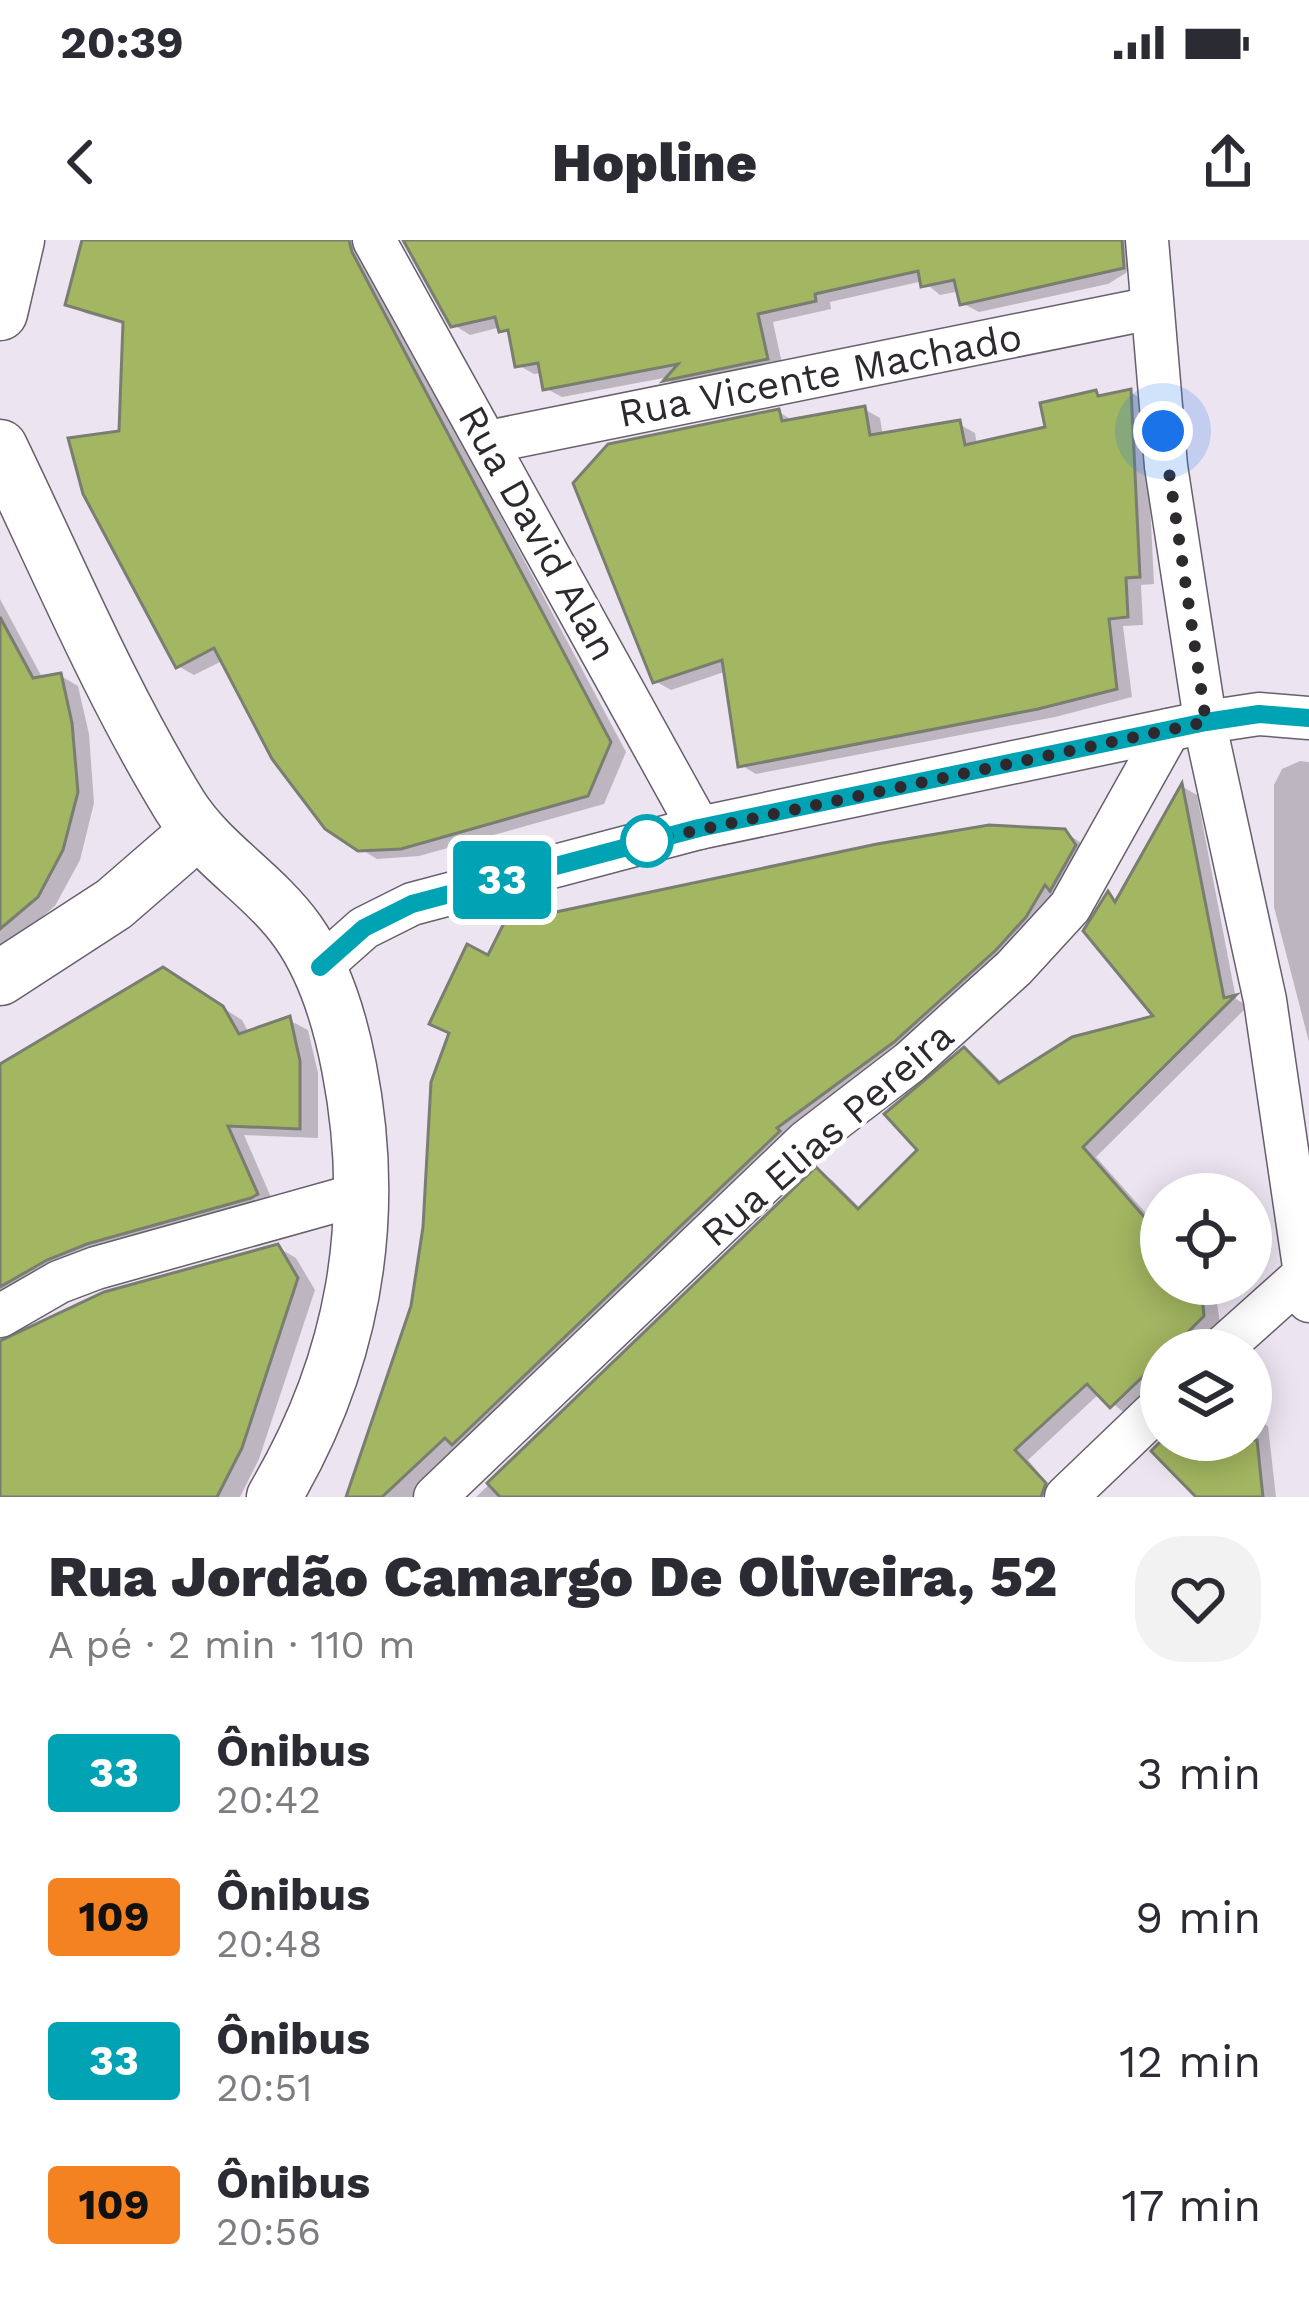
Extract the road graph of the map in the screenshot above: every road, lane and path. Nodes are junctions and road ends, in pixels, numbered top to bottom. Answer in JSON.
{"nodes":[{"id":1,"x":17,"y":240,"type":"edge"},
{"id":2,"x":374,"y":240,"type":"edge"},
{"id":3,"x":1147,"y":240,"type":"edge"},
{"id":4,"x":1151,"y":308,"type":"junction"},
{"id":5,"x":0,"y":313,"type":"edge"},
{"id":6,"x":488,"y":442,"type":"junction"},
{"id":7,"x":0,"y":447,"type":"edge"},
{"id":8,"x":1309,"y":718,"type":"edge"},
{"id":9,"x":1187,"y":726,"type":"junction"},
{"id":10,"x":699,"y":828,"type":"junction"},
{"id":11,"x":197,"y":832,"type":"junction"},
{"id":12,"x":320,"y":967,"type":"junction"},
{"id":13,"x":0,"y":977,"type":"edge"},
{"id":14,"x":364,"y":1193,"type":"junction"},
{"id":15,"x":1307,"y":1287,"type":"edge"},
{"id":16,"x":0,"y":1316,"type":"edge"},
{"id":17,"x":1249,"y":1329,"type":"edge"},
{"id":18,"x":1140,"y":1426,"type":"edge"},
{"id":19,"x":274,"y":1497,"type":"edge"},
{"id":20,"x":435,"y":1497,"type":"edge"},
{"id":21,"x":1066,"y":1497,"type":"edge"}],
"edges":[{"from":1,"to":5,"type":"street"},
{"from":2,"to":6,"type":"street","name":"Rua David Alan"},
{"from":3,"to":4,"type":"street"},
{"from":4,"to":6,"type":"street","name":"Rua Vicente Machado"},
{"from":4,"to":9,"type":"street"},
{"from":6,"to":10,"type":"street","name":"Rua David Alan"},
{"from":7,"to":11,"type":"street"},
{"from":8,"to":9,"type":"street"},
{"from":9,"to":10,"type":"street"},
{"from":9,"to":15,"type":"street"},
{"from":9,"to":20,"type":"street","name":"Rua Elias Pereira"},
{"from":10,"to":12,"type":"street"},
{"from":11,"to":12,"type":"street"},
{"from":11,"to":13,"type":"street"},
{"from":12,"to":14,"type":"street"},
{"from":14,"to":16,"type":"street"},
{"from":14,"to":19,"type":"street"},
{"from":15,"to":17,"type":"street"},
{"from":18,"to":21,"type":"street"}]}
